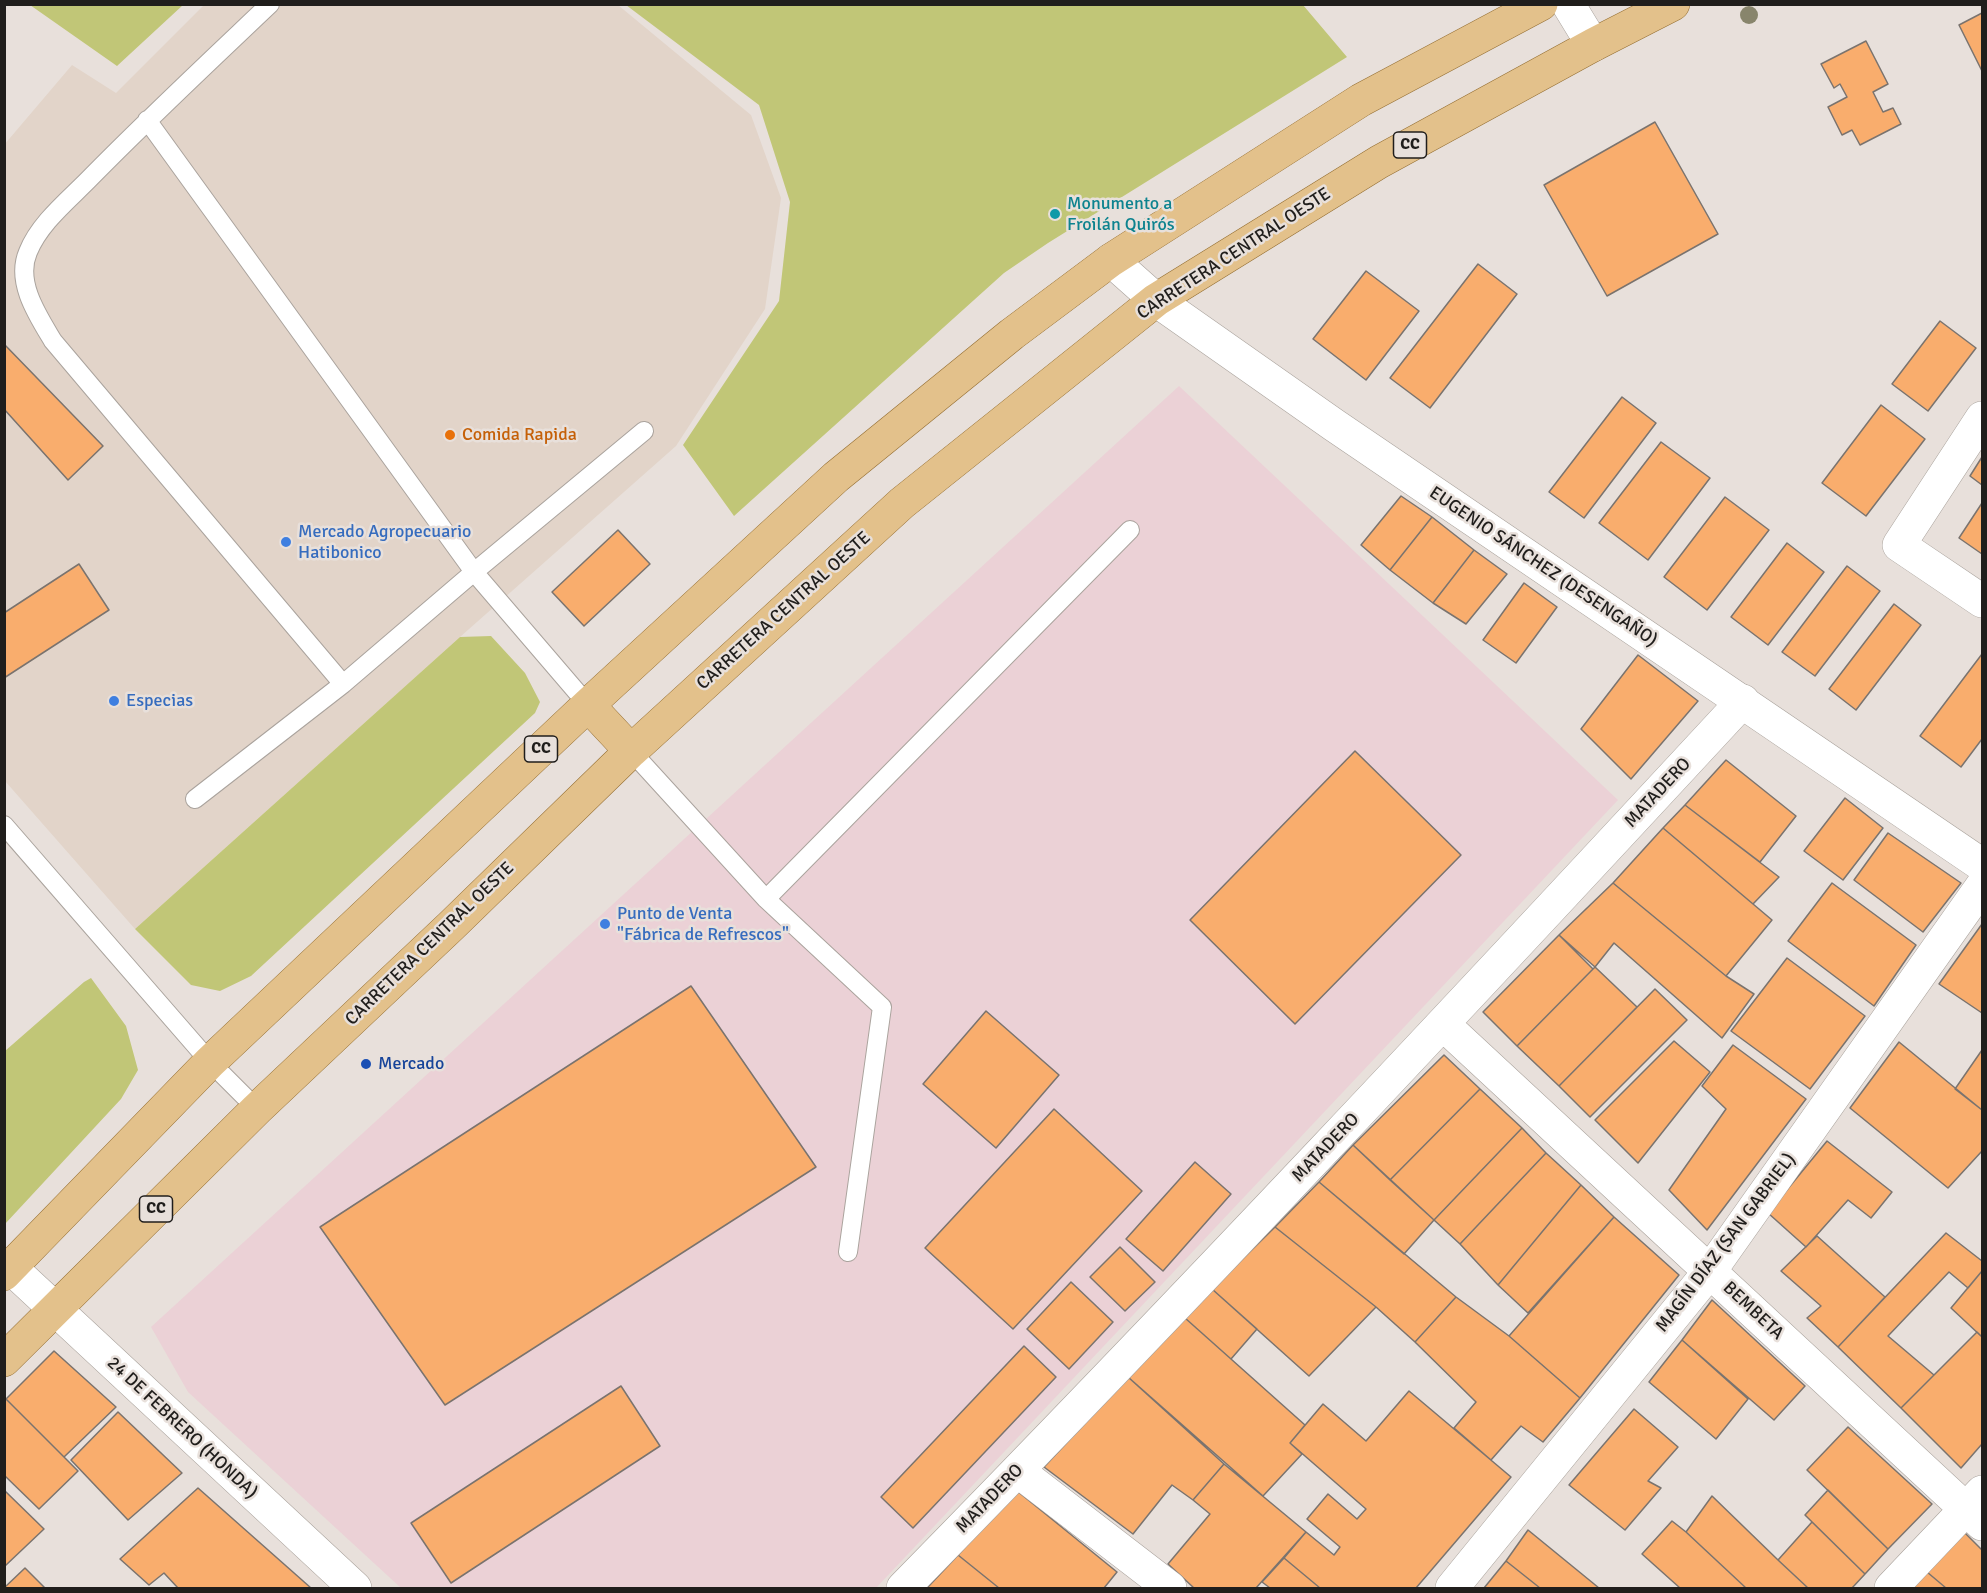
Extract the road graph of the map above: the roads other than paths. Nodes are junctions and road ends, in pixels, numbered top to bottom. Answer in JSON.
{"nodes":[{"id":1,"x":270,"y":4,"type":"edge"},
{"id":2,"x":1541,"y":4,"type":"edge"},
{"id":3,"x":1568,"y":4,"type":"edge"},
{"id":4,"x":1672,"y":4,"type":"edge"},
{"id":5,"x":1593,"y":45,"type":"junction"},
{"id":6,"x":147,"y":120,"type":"junction"},
{"id":7,"x":1111,"y":260,"type":"junction"},
{"id":8,"x":1156,"y":300,"type":"junction"},
{"id":9,"x":1983,"y":418,"type":"edge"},
{"id":10,"x":644,"y":431,"type":"dead end"},
{"id":11,"x":1130,"y":530,"type":"dead end"},
{"id":12,"x":474,"y":572,"type":"junction"},
{"id":13,"x":1983,"y":601,"type":"edge"},
{"id":14,"x":343,"y":684,"type":"junction"},
{"id":15,"x":1743,"y":701,"type":"junction"},
{"id":16,"x":588,"y":705,"type":"junction"},
{"id":17,"x":631,"y":751,"type":"junction"},
{"id":18,"x":195,"y":799,"type":"dead end"},
{"id":19,"x":4,"y":825,"type":"edge"},
{"id":20,"x":1981,"y":866,"type":"edge"},
{"id":21,"x":765,"y":898,"type":"junction"},
{"id":22,"x":1444,"y":1025,"type":"junction"},
{"id":23,"x":210,"y":1062,"type":"junction"},
{"id":24,"x":258,"y":1109,"type":"junction"},
{"id":25,"x":849,"y":1252,"type":"dead end"},
{"id":26,"x":7,"y":1270,"type":"edge"},
{"id":27,"x":1710,"y":1271,"type":"junction"},
{"id":28,"x":54,"y":1310,"type":"junction"},
{"id":29,"x":4,"y":1360,"type":"edge"},
{"id":30,"x":1018,"y":1471,"type":"junction"},
{"id":31,"x":1977,"y":1508,"type":"edge"},
{"id":32,"x":355,"y":1588,"type":"edge"},
{"id":33,"x":903,"y":1588,"type":"edge"},
{"id":34,"x":1170,"y":1588,"type":"edge"},
{"id":35,"x":1452,"y":1588,"type":"edge"},
{"id":36,"x":1891,"y":1588,"type":"edge"}],
"edges":[{"from":1,"to":6,"type":"lane"},
{"from":2,"to":7,"type":"main road","number":"CC"},
{"from":3,"to":5,"type":"street"},
{"from":4,"to":5,"type":"main road","name":"CARRETERA CENTRAL OESTE","number":"CC"},
{"from":5,"to":8,"type":"main road","name":"CARRETERA CENTRAL OESTE","number":"CC"},
{"from":6,"to":12,"type":"lane"},
{"from":6,"to":14,"type":"lane"},
{"from":7,"to":8,"type":"street","name":"EUGENIO SÁNCHEZ (DESENGAÑO)"},
{"from":7,"to":16,"type":"main road","number":"CC"},
{"from":8,"to":15,"type":"street","name":"EUGENIO SÁNCHEZ (DESENGAÑO)"},
{"from":8,"to":17,"type":"main road","name":"CARRETERA CENTRAL OESTE","number":"CC"},
{"from":9,"to":13,"type":"street"},
{"from":10,"to":12,"type":"lane"},
{"from":11,"to":21,"type":"lane"},
{"from":12,"to":14,"type":"lane"},
{"from":12,"to":16,"type":"lane"},
{"from":14,"to":18,"type":"lane"},
{"from":15,"to":20,"type":"street","name":"EUGENIO SÁNCHEZ (DESENGAÑO)"},
{"from":15,"to":22,"type":"street","name":"MATADERO"},
{"from":16,"to":17,"type":"main road"},
{"from":16,"to":23,"type":"main road","number":"CC"},
{"from":17,"to":21,"type":"lane"},
{"from":17,"to":24,"type":"main road","name":"CARRETERA CENTRAL OESTE","number":"CC"},
{"from":19,"to":23,"type":"lane"},
{"from":20,"to":27,"type":"street","name":"MAGÍN DÍAZ (SAN GABRIEL)"},
{"from":21,"to":25,"type":"lane"},
{"from":22,"to":27,"type":"street","name":"BEMBETA"},
{"from":22,"to":30,"type":"street","name":"MATADERO"},
{"from":23,"to":24,"type":"lane"},
{"from":23,"to":26,"type":"main road","number":"CC"},
{"from":24,"to":28,"type":"main road","name":"CARRETERA CENTRAL OESTE","number":"CC"},
{"from":26,"to":28,"type":"street","name":"24 DE FEBRERO (HONDA)"},
{"from":27,"to":31,"type":"street","name":"BEMBETA"},
{"from":27,"to":35,"type":"street","name":"MAGÍN DÍAZ (SAN GABRIEL)"},
{"from":28,"to":29,"type":"main road","name":"CARRETERA CENTRAL OESTE","number":"CC"},
{"from":28,"to":32,"type":"street","name":"24 DE FEBRERO (HONDA)"},
{"from":30,"to":33,"type":"street","name":"MATADERO"},
{"from":30,"to":34,"type":"street"},
{"from":31,"to":36,"type":"street"}]}
